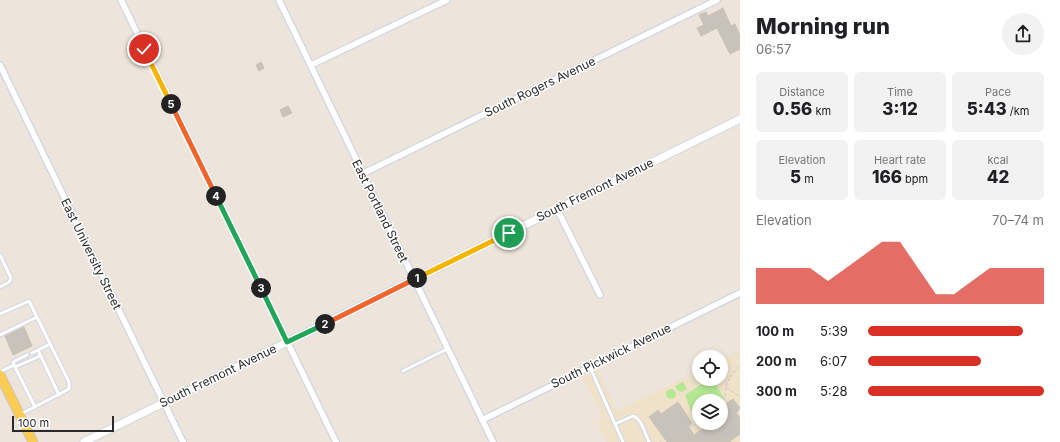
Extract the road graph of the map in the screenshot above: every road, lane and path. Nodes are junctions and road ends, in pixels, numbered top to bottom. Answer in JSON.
{"nodes":[{"id":1,"x":121,"y":0,"type":"edge"},
{"id":2,"x":279,"y":0,"type":"edge"},
{"id":3,"x":447,"y":0,"type":"edge"},
{"id":4,"x":717,"y":0,"type":"edge"},
{"id":5,"x":0,"y":65,"type":"edge"},
{"id":6,"x":310,"y":65,"type":"junction"},
{"id":7,"x":740,"y":119,"type":"edge"},
{"id":8,"x":362,"y":174,"type":"junction"},
{"id":9,"x":557,"y":209,"type":"junction"},
{"id":10,"x":0,"y":255,"type":"edge"},
{"id":11,"x":414,"y":280,"type":"junction"},
{"id":12,"x":0,"y":287,"type":"edge"},
{"id":13,"x":740,"y":293,"type":"edge"},
{"id":14,"x":600,"y":295,"type":"dead end"},
{"id":15,"x":0,"y":314,"type":"edge"},
{"id":16,"x":37,"y":317,"type":"junction"},
{"id":17,"x":0,"y":335,"type":"edge"},
{"id":18,"x":287,"y":342,"type":"junction"},
{"id":19,"x":50,"y":344,"type":"junction"},
{"id":20,"x":447,"y":349,"type":"junction"},
{"id":21,"x":38,"y":350,"type":"junction"},
{"id":22,"x":32,"y":353,"type":"dead end"},
{"id":23,"x":27,"y":355,"type":"dead end"},
{"id":24,"x":40,"y":356,"type":"junction"},
{"id":25,"x":740,"y":365,"type":"edge"},
{"id":26,"x":15,"y":366,"type":"junction"},
{"id":27,"x":590,"y":367,"type":"junction"},
{"id":28,"x":403,"y":371,"type":"dead end"},
{"id":29,"x":0,"y":374,"type":"edge"},
{"id":30,"x":726,"y":387,"type":"junction"},
{"id":31,"x":59,"y":394,"type":"junction"},
{"id":32,"x":726,"y":394,"type":"edge"},
{"id":33,"x":740,"y":397,"type":"edge"},
{"id":34,"x":163,"y":403,"type":"junction"},
{"id":35,"x":35,"y":407,"type":"junction"},
{"id":36,"x":19,"y":415,"type":"junction"},
{"id":37,"x":482,"y":420,"type":"junction"},
{"id":38,"x":615,"y":424,"type":"junction"},
{"id":39,"x":33,"y":442,"type":"edge"},
{"id":40,"x":84,"y":442,"type":"edge"},
{"id":41,"x":183,"y":442,"type":"edge"},
{"id":42,"x":336,"y":442,"type":"edge"},
{"id":43,"x":493,"y":442,"type":"edge"},
{"id":44,"x":623,"y":442,"type":"edge"},
{"id":45,"x":649,"y":442,"type":"edge"},
{"id":46,"x":659,"y":442,"type":"edge"},
{"id":47,"x":662,"y":442,"type":"edge"}],
"edges":[{"from":1,"to":18,"type":"street"},
{"from":2,"to":6,"type":"street","name":"East Portland Street"},
{"from":3,"to":6,"type":"street"},
{"from":4,"to":8,"type":"street","name":"South Rogers Avenue"},
{"from":5,"to":34,"type":"street","name":"East University Street"},
{"from":6,"to":8,"type":"street","name":"East Portland Street"},
{"from":7,"to":9,"type":"street","name":"South Fremont Avenue"},
{"from":8,"to":11,"type":"street","name":"East Portland Street"},
{"from":9,"to":11,"type":"street","name":"South Fremont Avenue"},
{"from":9,"to":14,"type":"street"},
{"from":10,"to":12,"type":"lane"},
{"from":11,"to":18,"type":"street","name":"South Fremont Avenue"},
{"from":11,"to":20,"type":"street","name":"East Portland Street"},
{"from":13,"to":27,"type":"street","name":"South Pickwick Avenue"},
{"from":15,"to":16,"type":"lane"},
{"from":16,"to":17,"type":"lane"},
{"from":16,"to":19,"type":"lane"},
{"from":18,"to":34,"type":"street","name":"South Fremont Avenue"},
{"from":18,"to":42,"type":"street"},
{"from":19,"to":21,"type":"lane"},
{"from":19,"to":31,"type":"lane"},
{"from":20,"to":28,"type":"lane"},
{"from":20,"to":37,"type":"street","name":"East Portland Street"},
{"from":21,"to":22,"type":"lane"},
{"from":21,"to":24,"type":"lane"},
{"from":23,"to":26,"type":"lane"},
{"from":24,"to":26,"type":"lane"},
{"from":24,"to":31,"type":"lane"},
{"from":25,"to":30,"type":"path"},
{"from":26,"to":29,"type":"lane"},
{"from":26,"to":35,"type":"lane"},
{"from":27,"to":37,"type":"street","name":"South Pickwick Avenue"},
{"from":27,"to":38,"type":"lane"},
{"from":29,"to":36,"type":"main road"},
{"from":30,"to":32,"type":"path"},
{"from":30,"to":33,"type":"path"},
{"from":31,"to":35,"type":"lane"},
{"from":34,"to":40,"type":"street","name":"South Fremont Avenue"},
{"from":34,"to":41,"type":"street","name":"East University Street"},
{"from":35,"to":36,"type":"lane"},
{"from":36,"to":39,"type":"main road"},
{"from":37,"to":43,"type":"street","name":"East Portland Street"},
{"from":38,"to":44,"type":"lane"},
{"from":38,"to":45,"type":"lane"},
{"from":46,"to":47,"type":"path"}]}
